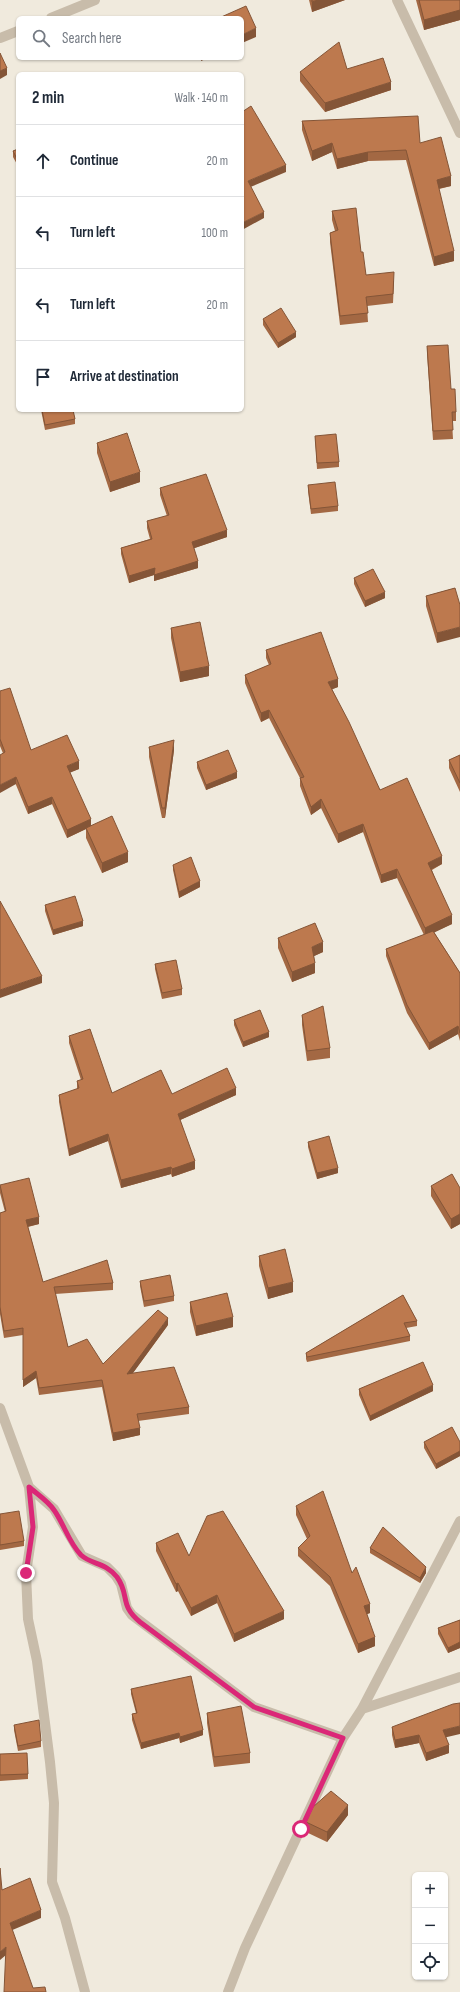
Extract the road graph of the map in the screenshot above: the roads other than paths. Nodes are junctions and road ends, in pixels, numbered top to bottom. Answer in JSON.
{"nodes":[{"id":1,"x":95,"y":0,"type":"edge"},
{"id":2,"x":397,"y":0,"type":"edge"},
{"id":3,"x":56,"y":16,"type":"edge"},
{"id":4,"x":16,"y":32,"type":"edge"},
{"id":5,"x":0,"y":38,"type":"edge"},
{"id":6,"x":460,"y":133,"type":"edge"},
{"id":7,"x":0,"y":1408,"type":"edge"},
{"id":8,"x":29,"y":1487,"type":"junction"},
{"id":9,"x":460,"y":1521,"type":"edge"},
{"id":10,"x":460,"y":1677,"type":"edge"},
{"id":11,"x":362,"y":1709,"type":"junction"},
{"id":12,"x":343,"y":1738,"type":"junction"},
{"id":13,"x":85,"y":1992,"type":"edge"},
{"id":14,"x":228,"y":1992,"type":"edge"}],
"edges":[{"from":1,"to":3,"type":"street"},
{"from":2,"to":6,"type":"street"},
{"from":4,"to":5,"type":"street"},
{"from":7,"to":8,"type":"street"},
{"from":8,"to":12,"type":"street"},
{"from":8,"to":13,"type":"street"},
{"from":9,"to":11,"type":"street"},
{"from":10,"to":11,"type":"street"},
{"from":11,"to":12,"type":"street"},
{"from":12,"to":14,"type":"street"}]}
